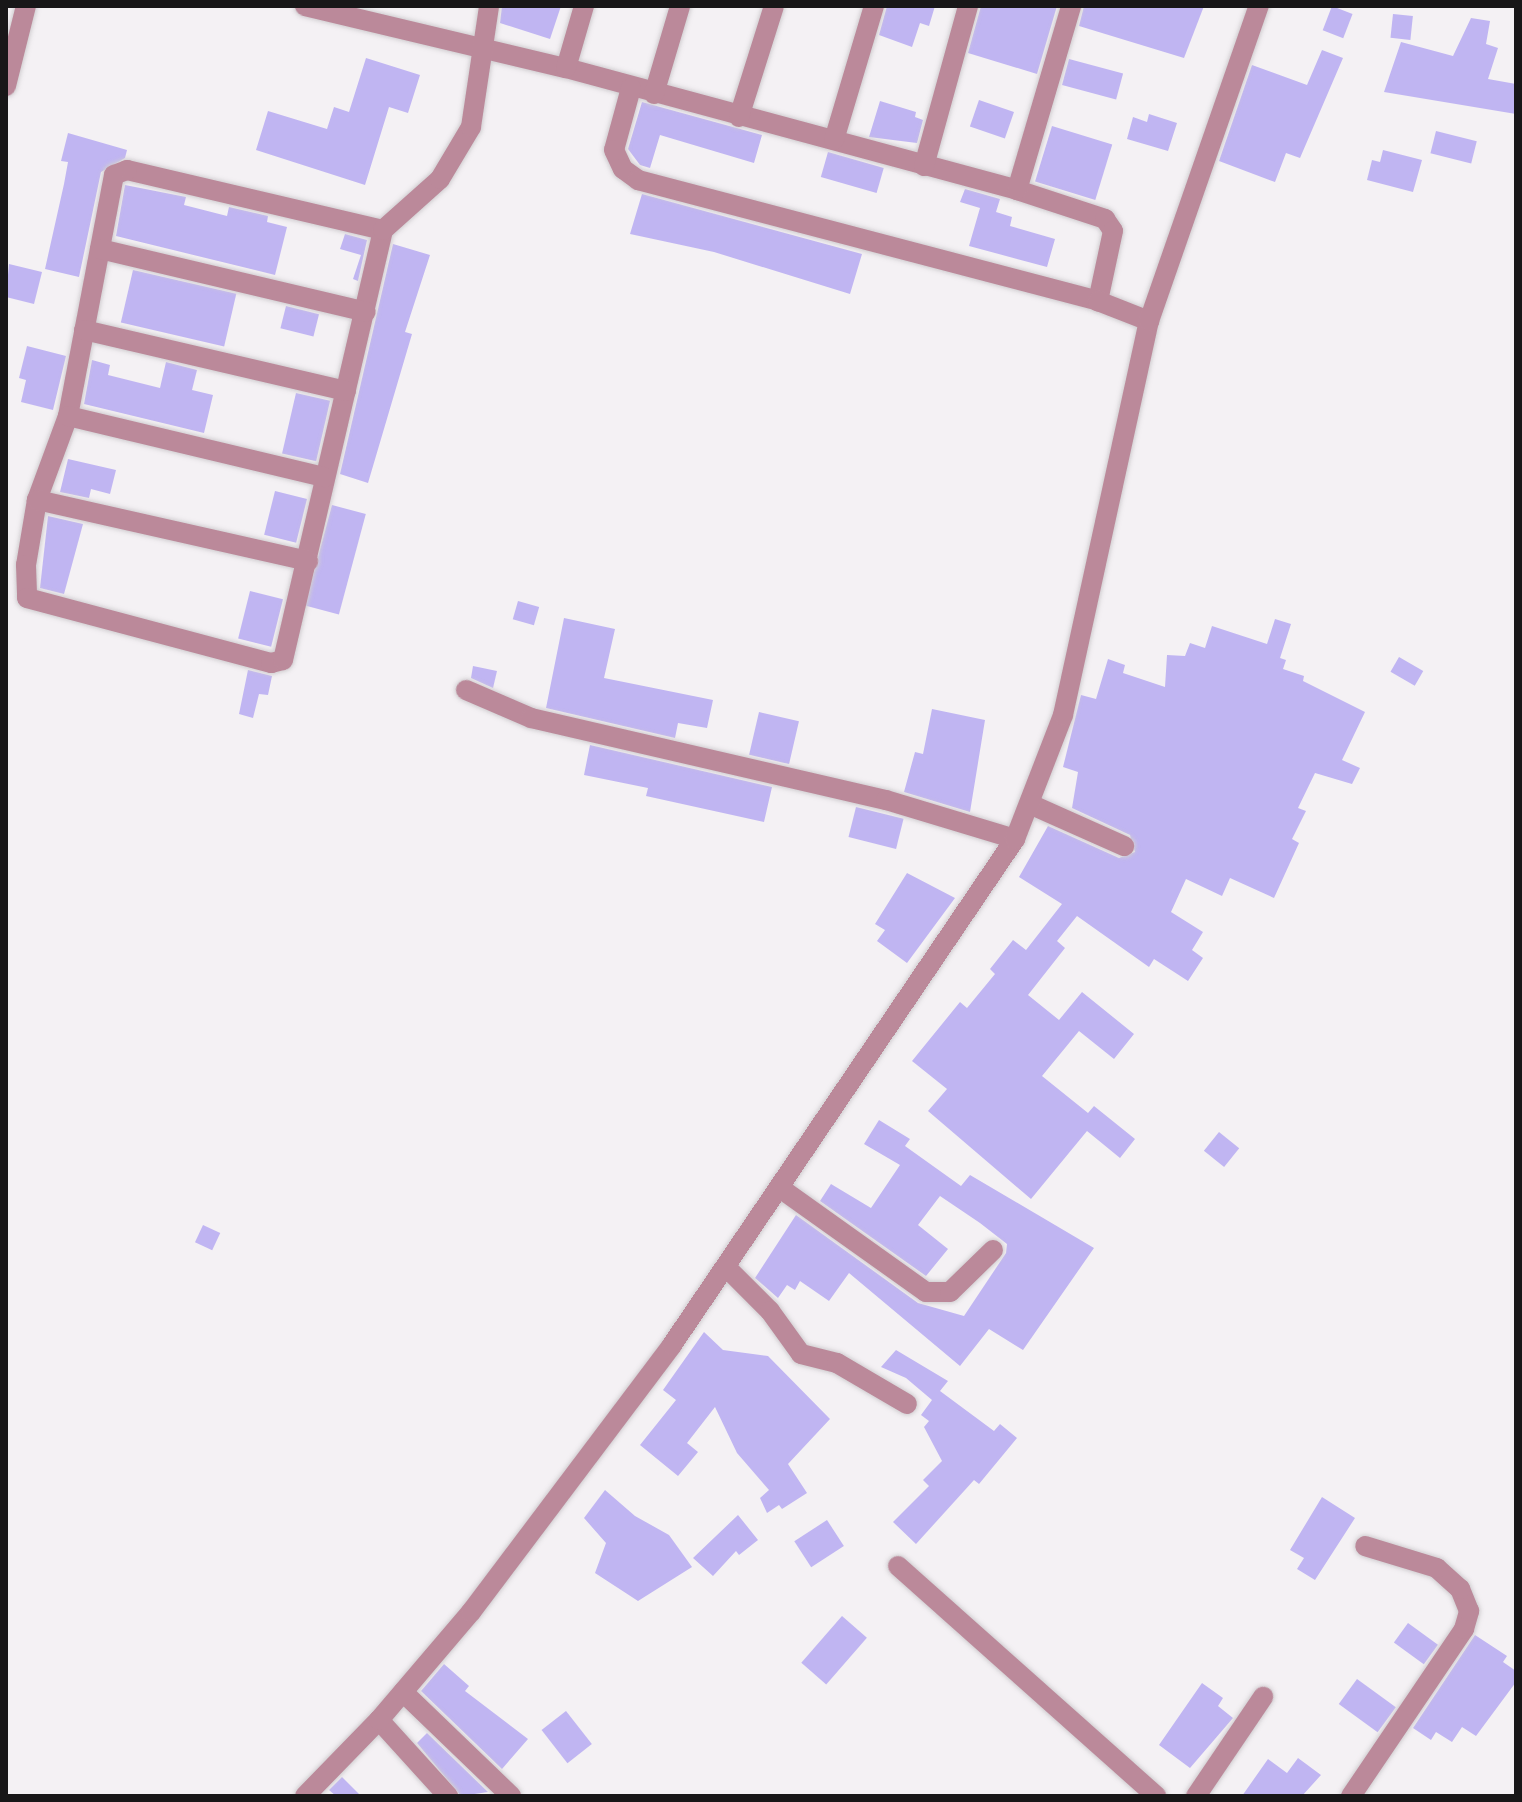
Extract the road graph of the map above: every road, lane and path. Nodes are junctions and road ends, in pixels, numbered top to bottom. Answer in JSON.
{"nodes":[{"id":1,"x":26,"y":6,"type":"edge"},
{"id":2,"x":305,"y":6,"type":"edge"},
{"id":3,"x":489,"y":6,"type":"edge"},
{"id":4,"x":584,"y":6,"type":"edge"},
{"id":5,"x":680,"y":6,"type":"edge"},
{"id":6,"x":774,"y":6,"type":"edge"},
{"id":7,"x":874,"y":6,"type":"edge"},
{"id":8,"x":968,"y":6,"type":"edge"},
{"id":9,"x":1071,"y":6,"type":"edge"},
{"id":10,"x":1259,"y":6,"type":"edge"},
{"id":11,"x":482,"y":47,"type":"junction"},
{"id":12,"x":566,"y":68,"type":"junction"},
{"id":13,"x":6,"y":86,"type":"edge"},
{"id":14,"x":631,"y":88,"type":"junction"},
{"id":15,"x":654,"y":94,"type":"junction"},
{"id":16,"x":739,"y":117,"type":"junction"},
{"id":17,"x":834,"y":140,"type":"junction"},
{"id":18,"x":924,"y":166,"type":"junction"},
{"id":19,"x":1017,"y":190,"type":"junction"},
{"id":20,"x":383,"y":230,"type":"junction"},
{"id":21,"x":100,"y":249,"type":"junction"},
{"id":22,"x":1098,"y":301,"type":"junction"},
{"id":23,"x":366,"y":312,"type":"junction"},
{"id":24,"x":1149,"y":321,"type":"junction"},
{"id":25,"x":84,"y":330,"type":"junction"},
{"id":26,"x":346,"y":391,"type":"junction"},
{"id":27,"x":68,"y":416,"type":"junction"},
{"id":28,"x":325,"y":477,"type":"junction"},
{"id":29,"x":37,"y":500,"type":"junction"},
{"id":30,"x":308,"y":561,"type":"junction"},
{"id":31,"x":466,"y":690,"type":"dead end"},
{"id":32,"x":1032,"y":805,"type":"junction"},
{"id":33,"x":1015,"y":839,"type":"junction"},
{"id":34,"x":1124,"y":846,"type":"dead end"},
{"id":35,"x":780,"y":1188,"type":"junction"},
{"id":36,"x":993,"y":1250,"type":"dead end"},
{"id":37,"x":727,"y":1268,"type":"junction"},
{"id":38,"x":907,"y":1404,"type":"dead end"},
{"id":39,"x":1365,"y":1546,"type":"dead end"},
{"id":40,"x":898,"y":1566,"type":"dead end"},
{"id":41,"x":403,"y":1692,"type":"junction"},
{"id":42,"x":1263,"y":1697,"type":"dead end"},
{"id":43,"x":379,"y":1720,"type":"junction"},
{"id":44,"x":305,"y":1796,"type":"edge"},
{"id":45,"x":448,"y":1796,"type":"edge"},
{"id":46,"x":511,"y":1796,"type":"edge"},
{"id":47,"x":1156,"y":1796,"type":"edge"},
{"id":48,"x":1196,"y":1796,"type":"edge"},
{"id":49,"x":1351,"y":1796,"type":"edge"}],
"edges":[{"from":1,"to":13,"type":"street"},
{"from":2,"to":11,"type":"street"},
{"from":3,"to":11,"type":"street"},
{"from":4,"to":12,"type":"street"},
{"from":5,"to":15,"type":"street"},
{"from":6,"to":16,"type":"street"},
{"from":7,"to":17,"type":"street"},
{"from":8,"to":18,"type":"street"},
{"from":9,"to":19,"type":"street"},
{"from":10,"to":24,"type":"street"},
{"from":11,"to":12,"type":"street"},
{"from":11,"to":20,"type":"street"},
{"from":12,"to":14,"type":"street"},
{"from":14,"to":15,"type":"street"},
{"from":14,"to":22,"type":"street"},
{"from":15,"to":16,"type":"street"},
{"from":16,"to":17,"type":"street"},
{"from":17,"to":18,"type":"street"},
{"from":18,"to":19,"type":"street"},
{"from":19,"to":22,"type":"street"},
{"from":20,"to":21,"type":"street"},
{"from":20,"to":23,"type":"street"},
{"from":21,"to":23,"type":"street"},
{"from":21,"to":25,"type":"street"},
{"from":22,"to":24,"type":"street"},
{"from":23,"to":26,"type":"street"},
{"from":24,"to":32,"type":"street"},
{"from":25,"to":26,"type":"street"},
{"from":25,"to":27,"type":"street"},
{"from":26,"to":28,"type":"street"},
{"from":27,"to":28,"type":"street"},
{"from":27,"to":29,"type":"street"},
{"from":28,"to":30,"type":"street"},
{"from":29,"to":30,"type":"street"},
{"from":29,"to":30,"type":"street"},
{"from":31,"to":33,"type":"street"},
{"from":32,"to":33,"type":"street"},
{"from":32,"to":34,"type":"street"},
{"from":33,"to":35,"type":"street"},
{"from":35,"to":36,"type":"street"},
{"from":35,"to":37,"type":"street"},
{"from":37,"to":38,"type":"street"},
{"from":37,"to":41,"type":"street"},
{"from":39,"to":49,"type":"street"},
{"from":40,"to":47,"type":"street"},
{"from":41,"to":43,"type":"street"},
{"from":41,"to":46,"type":"street"},
{"from":42,"to":48,"type":"street"},
{"from":43,"to":44,"type":"street"},
{"from":43,"to":45,"type":"street"}]}
